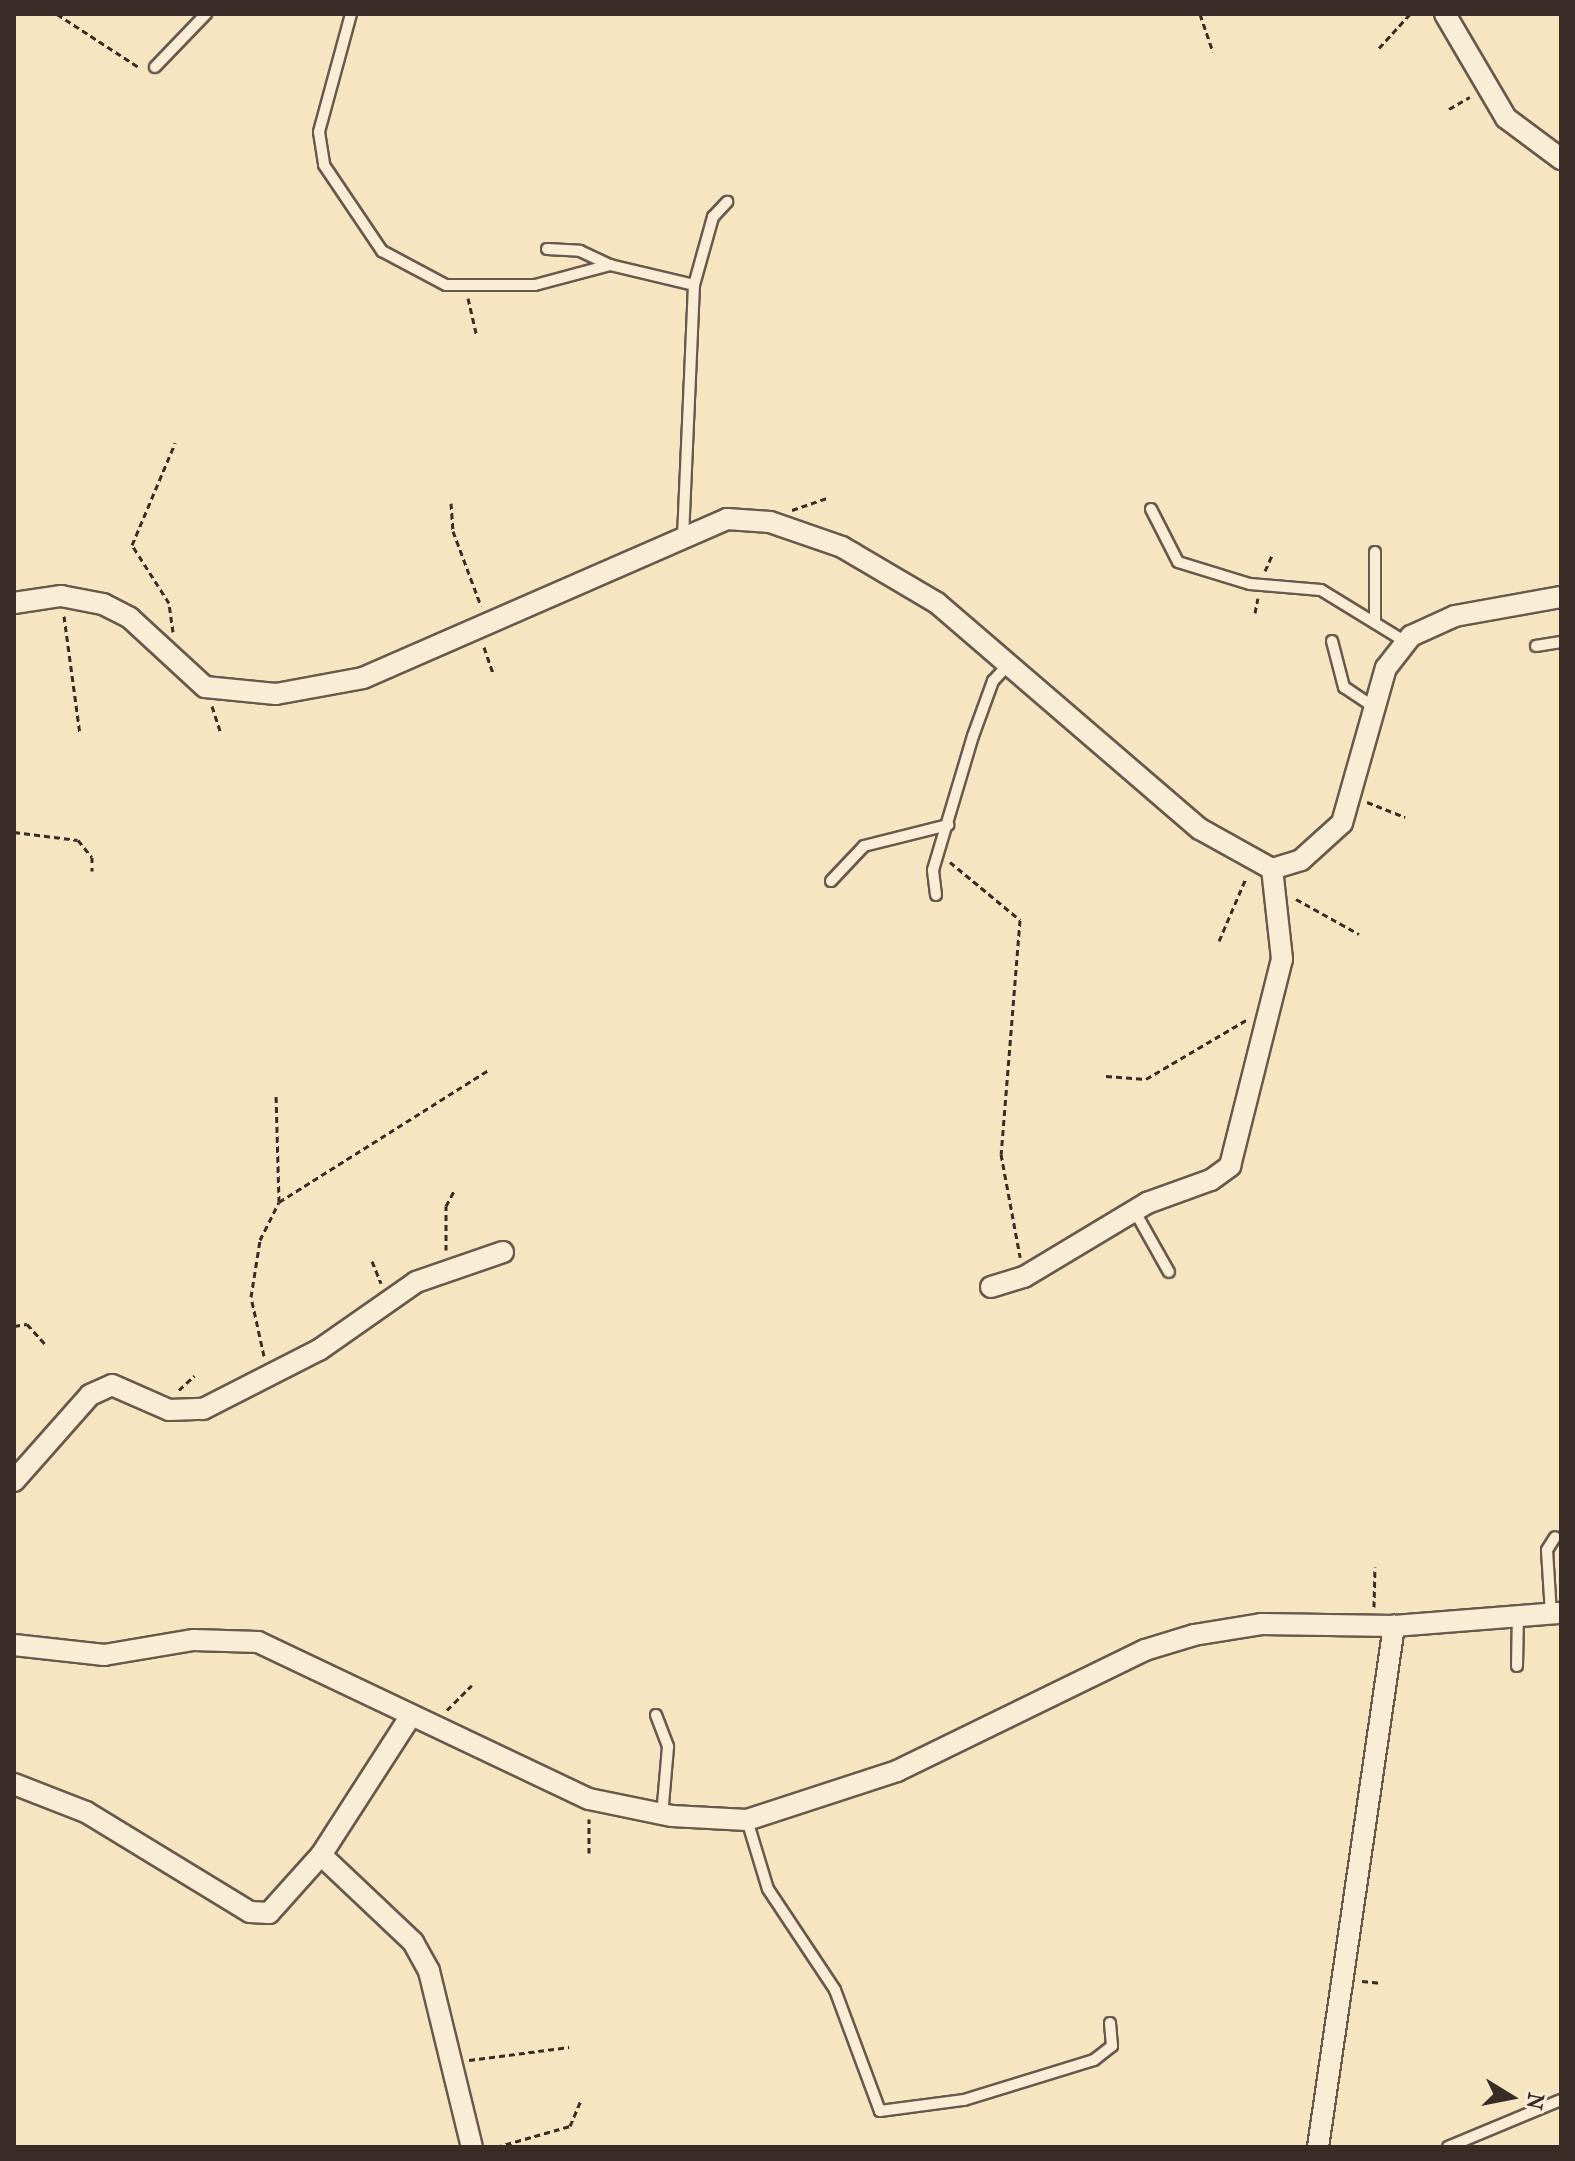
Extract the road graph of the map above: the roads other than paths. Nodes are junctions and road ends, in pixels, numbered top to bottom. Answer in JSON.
{"nodes":[{"id":1,"x":206,"y":14,"type":"edge"},
{"id":2,"x":351,"y":14,"type":"edge"},
{"id":3,"x":1445,"y":14,"type":"edge"},
{"id":4,"x":155,"y":67,"type":"road end"},
{"id":5,"x":1561,"y":159,"type":"edge"},
{"id":6,"x":727,"y":202,"type":"dead end"},
{"id":7,"x":547,"y":249,"type":"dead end"},
{"id":8,"x":610,"y":265,"type":"junction"},
{"id":9,"x":694,"y":285,"type":"junction"},
{"id":10,"x":1151,"y":509,"type":"dead end"},
{"id":11,"x":683,"y":540,"type":"junction"},
{"id":12,"x":1375,"y":552,"type":"dead end"},
{"id":13,"x":1561,"y":597,"type":"edge"},
{"id":14,"x":14,"y":603,"type":"edge"},
{"id":15,"x":1375,"y":623,"type":"junction"},
{"id":16,"x":1332,"y":641,"type":"dead end"},
{"id":17,"x":1406,"y":642,"type":"junction"},
{"id":18,"x":1561,"y":642,"type":"edge"},
{"id":19,"x":1536,"y":646,"type":"dead end"},
{"id":20,"x":1012,"y":662,"type":"junction"},
{"id":21,"x":1376,"y":709,"type":"junction"},
{"id":22,"x":948,"y":825,"type":"junction"},
{"id":23,"x":1267,"y":873,"type":"junction"},
{"id":24,"x":831,"y":881,"type":"dead end"},
{"id":25,"x":936,"y":895,"type":"dead end"},
{"id":26,"x":1134,"y":1210,"type":"junction"},
{"id":27,"x":503,"y":1252,"type":"dead end"},
{"id":28,"x":1169,"y":1272,"type":"dead end"},
{"id":29,"x":991,"y":1287,"type":"dead end"},
{"id":30,"x":14,"y":1481,"type":"edge"},
{"id":31,"x":1555,"y":1537,"type":"dead end"},
{"id":32,"x":1556,"y":1613,"type":"edge"},
{"id":33,"x":1518,"y":1615,"type":"junction"},
{"id":34,"x":1384,"y":1626,"type":"junction"},
{"id":35,"x":14,"y":1645,"type":"edge"},
{"id":36,"x":1517,"y":1666,"type":"dead end"},
{"id":37,"x":656,"y":1715,"type":"dead end"},
{"id":38,"x":410,"y":1717,"type":"junction"},
{"id":39,"x":14,"y":1784,"type":"edge"},
{"id":40,"x":662,"y":1815,"type":"junction"},
{"id":41,"x":747,"y":1820,"type":"junction"},
{"id":42,"x":321,"y":1855,"type":"junction"},
{"id":43,"x":1110,"y":2023,"type":"dead end"},
{"id":44,"x":1561,"y":2100,"type":"edge"},
{"id":45,"x":472,"y":2147,"type":"edge"},
{"id":46,"x":1318,"y":2147,"type":"edge"},
{"id":47,"x":1448,"y":2147,"type":"edge"}],
"edges":[{"from":1,"to":4,"type":"lane"},
{"from":2,"to":8,"type":"lane"},
{"from":3,"to":5,"type":"street"},
{"from":6,"to":9,"type":"lane"},
{"from":7,"to":8,"type":"lane"},
{"from":8,"to":9,"type":"lane"},
{"from":9,"to":11,"type":"lane"},
{"from":10,"to":15,"type":"lane"},
{"from":11,"to":14,"type":"street"},
{"from":11,"to":20,"type":"street"},
{"from":12,"to":15,"type":"lane"},
{"from":13,"to":17,"type":"street"},
{"from":15,"to":17,"type":"lane"},
{"from":16,"to":21,"type":"lane"},
{"from":17,"to":21,"type":"street"},
{"from":18,"to":19,"type":"lane"},
{"from":20,"to":22,"type":"lane"},
{"from":20,"to":23,"type":"street"},
{"from":21,"to":23,"type":"street"},
{"from":22,"to":24,"type":"lane"},
{"from":22,"to":25,"type":"lane"},
{"from":23,"to":26,"type":"street"},
{"from":26,"to":28,"type":"lane"},
{"from":26,"to":29,"type":"street"},
{"from":27,"to":30,"type":"street"},
{"from":31,"to":32,"type":"lane"},
{"from":32,"to":33,"type":"street"},
{"from":33,"to":34,"type":"street"},
{"from":33,"to":36,"type":"lane"},
{"from":34,"to":41,"type":"street"},
{"from":34,"to":46,"type":"street"},
{"from":35,"to":38,"type":"street"},
{"from":37,"to":40,"type":"lane"},
{"from":38,"to":40,"type":"street"},
{"from":38,"to":42,"type":"street"},
{"from":39,"to":42,"type":"street"},
{"from":40,"to":41,"type":"street"},
{"from":41,"to":43,"type":"lane"},
{"from":42,"to":45,"type":"street"},
{"from":44,"to":47,"type":"lane"}]}
